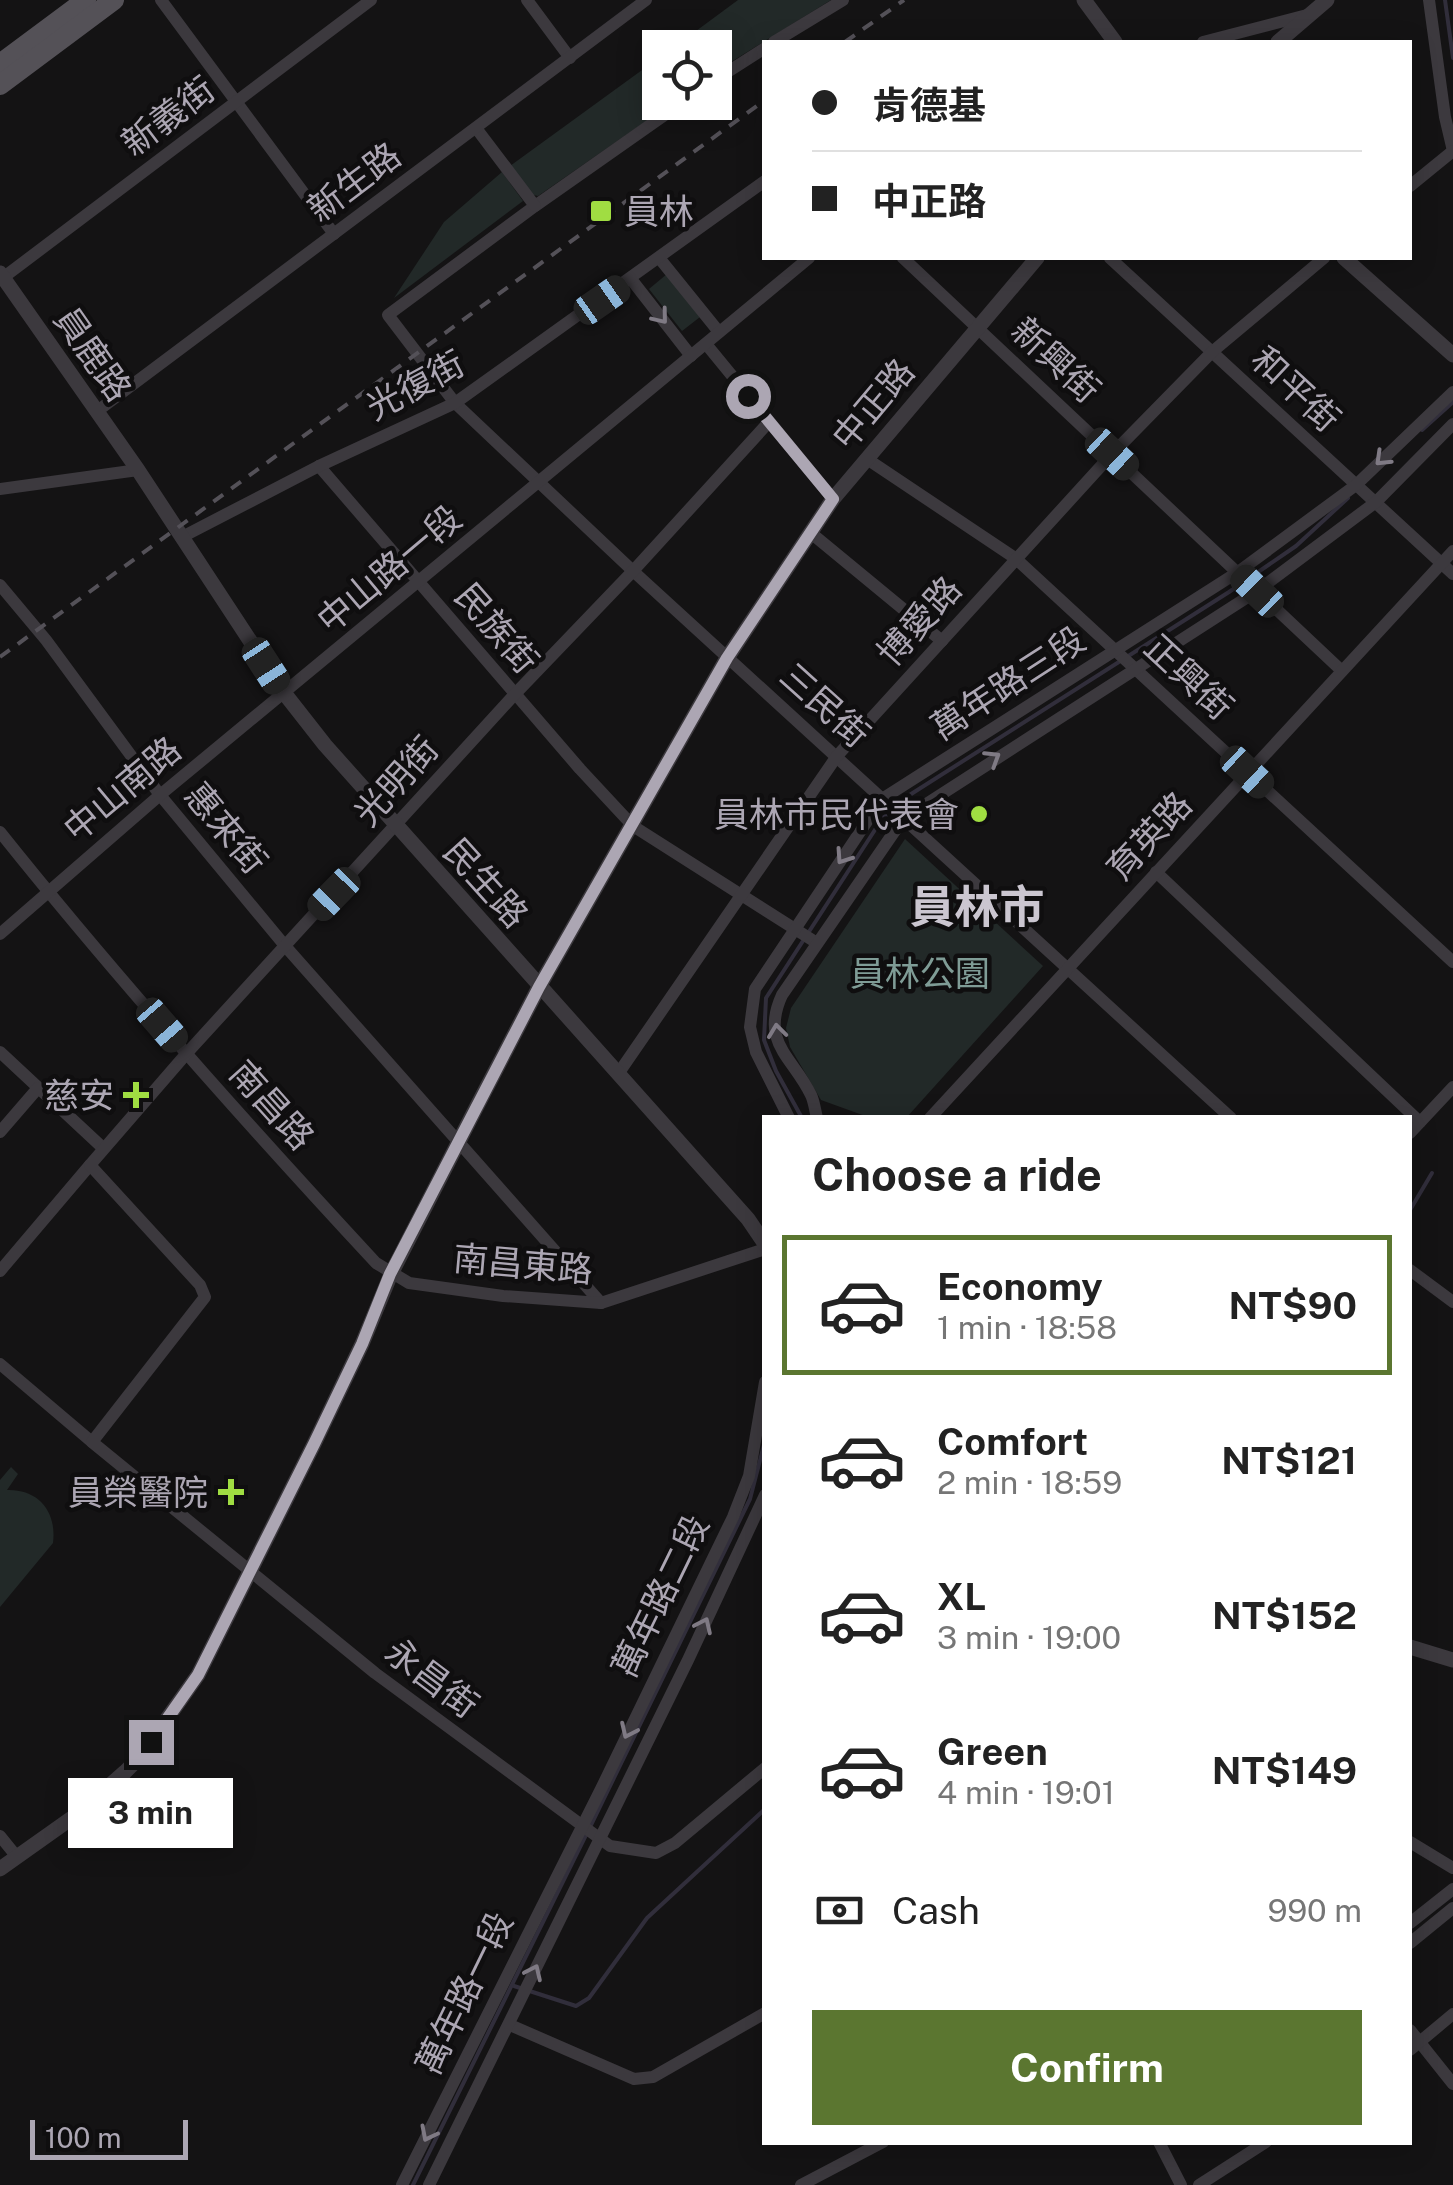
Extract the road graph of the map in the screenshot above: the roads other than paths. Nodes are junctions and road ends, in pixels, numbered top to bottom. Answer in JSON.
{"nodes":[{"id":1,"x":86,"y":0,"type":"edge"},
{"id":2,"x":114,"y":0,"type":"edge"},
{"id":3,"x":162,"y":0,"type":"edge"},
{"id":4,"x":372,"y":0,"type":"edge"},
{"id":5,"x":527,"y":0,"type":"edge"},
{"id":6,"x":646,"y":0,"type":"edge"},
{"id":7,"x":843,"y":0,"type":"edge"},
{"id":8,"x":1084,"y":0,"type":"edge"},
{"id":9,"x":1327,"y":0,"type":"edge"},
{"id":10,"x":1429,"y":0,"type":"edge"},
{"id":11,"x":1310,"y":14,"type":"junction"},
{"id":12,"x":777,"y":40,"type":"edge"},
{"id":13,"x":1114,"y":40,"type":"edge"},
{"id":14,"x":1211,"y":40,"type":"edge"},
{"id":15,"x":1280,"y":40,"type":"edge"},
{"id":16,"x":762,"y":50,"type":"edge"},
{"id":17,"x":570,"y":58,"type":"junction"},
{"id":18,"x":0,"y":64,"type":"edge"},
{"id":19,"x":732,"y":69,"type":"edge"},
{"id":20,"x":0,"y":85,"type":"edge"},
{"id":21,"x":236,"y":102,"type":"junction"},
{"id":22,"x":657,"y":120,"type":"edge"},
{"id":23,"x":476,"y":128,"type":"junction"},
{"id":24,"x":1453,"y":151,"type":"edge"},
{"id":25,"x":762,"y":183,"type":"edge"},
{"id":26,"x":1412,"y":184,"type":"edge"},
{"id":27,"x":534,"y":206,"type":"junction"},
{"id":28,"x":334,"y":234,"type":"junction"},
{"id":29,"x":660,"y":259,"type":"junction"},
{"id":30,"x":807,"y":260,"type":"edge"},
{"id":31,"x":905,"y":260,"type":"edge"},
{"id":32,"x":1035,"y":260,"type":"edge"},
{"id":33,"x":1112,"y":260,"type":"edge"},
{"id":34,"x":1322,"y":260,"type":"edge"},
{"id":35,"x":1346,"y":260,"type":"edge"},
{"id":36,"x":1,"y":276,"type":"edge"},
{"id":37,"x":631,"y":280,"type":"junction"},
{"id":38,"x":976,"y":327,"type":"junction"},
{"id":39,"x":719,"y":332,"type":"junction"},
{"id":40,"x":706,"y":344,"type":"junction"},
{"id":41,"x":1212,"y":352,"type":"junction"},
{"id":42,"x":1453,"y":355,"type":"edge"},
{"id":43,"x":691,"y":356,"type":"junction"},
{"id":44,"x":1453,"y":392,"type":"edge"},
{"id":45,"x":455,"y":404,"type":"junction"},
{"id":46,"x":96,"y":412,"type":"junction"},
{"id":47,"x":769,"y":422,"type":"junction"},
{"id":48,"x":1453,"y":424,"type":"edge"},
{"id":49,"x":1112,"y":454,"type":"junction"},
{"id":50,"x":867,"y":459,"type":"junction"},
{"id":51,"x":319,"y":466,"type":"junction"},
{"id":52,"x":138,"y":470,"type":"junction"},
{"id":53,"x":540,"y":482,"type":"junction"},
{"id":54,"x":1356,"y":484,"type":"junction"},
{"id":55,"x":0,"y":488,"type":"edge"},
{"id":56,"x":833,"y":499,"type":"junction"},
{"id":57,"x":1376,"y":502,"type":"junction"},
{"id":58,"x":810,"y":534,"type":"junction"},
{"id":59,"x":182,"y":537,"type":"junction"},
{"id":60,"x":1453,"y":551,"type":"edge"},
{"id":61,"x":1015,"y":558,"type":"junction"},
{"id":62,"x":1442,"y":564,"type":"junction"},
{"id":63,"x":633,"y":572,"type":"junction"},
{"id":64,"x":1238,"y":572,"type":"junction"},
{"id":65,"x":1453,"y":574,"type":"edge"},
{"id":66,"x":418,"y":582,"type":"junction"},
{"id":67,"x":0,"y":585,"type":"edge"},
{"id":68,"x":1257,"y":591,"type":"junction"},
{"id":69,"x":942,"y":641,"type":"junction"},
{"id":70,"x":1116,"y":650,"type":"junction"},
{"id":71,"x":727,"y":658,"type":"junction"},
{"id":72,"x":1134,"y":668,"type":"junction"},
{"id":73,"x":1342,"y":671,"type":"junction"},
{"id":74,"x":285,"y":694,"type":"junction"},
{"id":75,"x":515,"y":694,"type":"junction"},
{"id":76,"x":837,"y":756,"type":"junction"},
{"id":77,"x":1247,"y":772,"type":"junction"},
{"id":78,"x":160,"y":795,"type":"junction"},
{"id":79,"x":882,"y":799,"type":"junction"},
{"id":80,"x":903,"y":818,"type":"junction"},
{"id":81,"x":633,"y":826,"type":"junction"},
{"id":82,"x":395,"y":827,"type":"junction"},
{"id":83,"x":0,"y":832,"type":"edge"},
{"id":84,"x":1156,"y":872,"type":"junction"},
{"id":85,"x":47,"y":891,"type":"junction"},
{"id":86,"x":741,"y":894,"type":"junction"},
{"id":87,"x":794,"y":928,"type":"junction"},
{"id":88,"x":0,"y":934,"type":"edge"},
{"id":89,"x":817,"y":943,"type":"junction"},
{"id":90,"x":286,"y":947,"type":"junction"},
{"id":91,"x":1453,"y":962,"type":"edge"},
{"id":92,"x":1068,"y":968,"type":"junction"},
{"id":93,"x":539,"y":987,"type":"junction"},
{"id":94,"x":0,"y":1052,"type":"edge"},
{"id":95,"x":187,"y":1054,"type":"junction"},
{"id":96,"x":618,"y":1074,"type":"junction"},
{"id":97,"x":1453,"y":1086,"type":"edge"},
{"id":98,"x":38,"y":1088,"type":"junction"},
{"id":99,"x":788,"y":1115,"type":"edge"},
{"id":100,"x":816,"y":1115,"type":"edge"},
{"id":101,"x":933,"y":1115,"type":"edge"},
{"id":102,"x":1228,"y":1115,"type":"edge"},
{"id":103,"x":1402,"y":1115,"type":"edge"},
{"id":104,"x":1415,"y":1128,"type":"edge"},
{"id":105,"x":0,"y":1132,"type":"edge"},
{"id":106,"x":458,"y":1144,"type":"junction"},
{"id":107,"x":104,"y":1148,"type":"junction"},
{"id":108,"x":90,"y":1165,"type":"junction"},
{"id":109,"x":762,"y":1241,"type":"edge"},
{"id":110,"x":762,"y":1247,"type":"edge"},
{"id":111,"x":0,"y":1270,"type":"edge"},
{"id":112,"x":1412,"y":1271,"type":"edge"},
{"id":113,"x":390,"y":1274,"type":"junction"},
{"id":114,"x":1453,"y":1302,"type":"edge"},
{"id":115,"x":601,"y":1303,"type":"junction"},
{"id":116,"x":0,"y":1364,"type":"edge"},
{"id":117,"x":762,"y":1401,"type":"edge"},
{"id":118,"x":92,"y":1442,"type":"junction"},
{"id":119,"x":762,"y":1501,"type":"edge"},
{"id":120,"x":250,"y":1573,"type":"junction"},
{"id":121,"x":1412,"y":1648,"type":"edge"},
{"id":122,"x":1453,"y":1660,"type":"edge"},
{"id":123,"x":762,"y":1771,"type":"edge"},
{"id":124,"x":582,"y":1828,"type":"junction"},
{"id":125,"x":0,"y":1836,"type":"edge"},
{"id":126,"x":598,"y":1838,"type":"junction"},
{"id":127,"x":1412,"y":1843,"type":"edge"},
{"id":128,"x":17,"y":1857,"type":"junction"},
{"id":129,"x":1453,"y":1868,"type":"edge"},
{"id":130,"x":0,"y":1869,"type":"edge"},
{"id":131,"x":1453,"y":1889,"type":"edge"},
{"id":132,"x":1453,"y":1908,"type":"edge"},
{"id":133,"x":1412,"y":1921,"type":"edge"},
{"id":134,"x":1412,"y":1940,"type":"edge"},
{"id":135,"x":1453,"y":2014,"type":"edge"},
{"id":136,"x":762,"y":2015,"type":"edge"},
{"id":137,"x":510,"y":2025,"type":"junction"},
{"id":138,"x":1415,"y":2046,"type":"edge"},
{"id":139,"x":1453,"y":2084,"type":"edge"},
{"id":140,"x":878,"y":2145,"type":"edge"},
{"id":141,"x":1161,"y":2145,"type":"edge"},
{"id":142,"x":1261,"y":2145,"type":"edge"},
{"id":143,"x":403,"y":2182,"type":"edge"},
{"id":144,"x":427,"y":2185,"type":"edge"},
{"id":145,"x":801,"y":2185,"type":"edge"},
{"id":146,"x":1181,"y":2185,"type":"edge"},
{"id":147,"x":1199,"y":2185,"type":"edge"}],
"edges":[{"from":1,"to":18,"type":"main road"},
{"from":2,"to":20,"type":"main road"},
{"from":3,"to":21,"type":"street"},
{"from":4,"to":21,"type":"street","name":"新義街"},
{"from":5,"to":17,"type":"street"},
{"from":6,"to":17,"type":"street","name":"新生路"},
{"from":7,"to":12,"type":"street"},
{"from":8,"to":13,"type":"street"},
{"from":9,"to":11,"type":"street"},
{"from":10,"to":24,"type":"street"},
{"from":11,"to":14,"type":"street"},
{"from":11,"to":15,"type":"street"},
{"from":16,"to":19,"type":"street"},
{"from":17,"to":23,"type":"street","name":"新生路"},
{"from":21,"to":28,"type":"street"},
{"from":21,"to":36,"type":"street","name":"新義街"},
{"from":22,"to":27,"type":"street"},
{"from":23,"to":27,"type":"street"},
{"from":23,"to":28,"type":"street","name":"新生路"},
{"from":24,"to":26,"type":"street"},
{"from":25,"to":29,"type":"street","name":"光復街"},
{"from":27,"to":45,"type":"street","name":"三民街"},
{"from":28,"to":46,"type":"street","name":"新生路"},
{"from":29,"to":37,"type":"street","name":"光復街"},
{"from":29,"to":39,"type":"street"},
{"from":30,"to":39,"type":"street","name":"中山路一段"},
{"from":31,"to":38,"type":"street","name":"新興街"},
{"from":32,"to":38,"type":"street","name":"中正路"},
{"from":33,"to":41,"type":"street","name":"和平街"},
{"from":34,"to":41,"type":"street","name":"博愛路"},
{"from":35,"to":42,"type":"street"},
{"from":36,"to":46,"type":"street","name":"員鹿路"},
{"from":37,"to":43,"type":"street","one_way":true},
{"from":37,"to":45,"type":"street","name":"光復街"},
{"from":38,"to":49,"type":"street","name":"新興街"},
{"from":38,"to":50,"type":"street","name":"中正路"},
{"from":39,"to":40,"type":"street","name":"中山路一段"},
{"from":40,"to":43,"type":"street","name":"中山路一段"},
{"from":40,"to":47,"type":"street"},
{"from":41,"to":49,"type":"street","name":"博愛路"},
{"from":41,"to":54,"type":"street","name":"和平街"},
{"from":43,"to":53,"type":"street","name":"中山路一段"},
{"from":44,"to":54,"type":"street","name":"萬年路三段","one_way":true},
{"from":45,"to":51,"type":"street","name":"光復街"},
{"from":45,"to":53,"type":"street","name":"三民街"},
{"from":46,"to":52,"type":"street","name":"員鹿路"},
{"from":47,"to":56,"type":"street"},
{"from":47,"to":63,"type":"street","name":"光明街"},
{"from":48,"to":57,"type":"street","name":"萬年路三段"},
{"from":49,"to":61,"type":"street","name":"博愛路"},
{"from":49,"to":64,"type":"street","name":"新興街"},
{"from":50,"to":56,"type":"street","name":"中正路"},
{"from":50,"to":61,"type":"street","name":"正興街"},
{"from":51,"to":59,"type":"street","name":"光復街"},
{"from":51,"to":66,"type":"street","name":"民族街"},
{"from":52,"to":55,"type":"street"},
{"from":52,"to":59,"type":"street"},
{"from":53,"to":63,"type":"street","name":"三民街"},
{"from":53,"to":66,"type":"street","name":"中山路一段"},
{"from":54,"to":57,"type":"street","name":"和平街"},
{"from":54,"to":64,"type":"street","name":"萬年路三段"},
{"from":56,"to":58,"type":"street","name":"中正路"},
{"from":57,"to":62,"type":"street","name":"和平街"},
{"from":57,"to":68,"type":"street","name":"萬年路三段"},
{"from":58,"to":69,"type":"street"},
{"from":58,"to":71,"type":"street","name":"中正路"},
{"from":59,"to":74,"type":"street"},
{"from":60,"to":62,"type":"street","name":"育英路"},
{"from":61,"to":69,"type":"street","name":"博愛路"},
{"from":61,"to":70,"type":"street","name":"正興街"},
{"from":62,"to":65,"type":"street","name":"和平街"},
{"from":62,"to":73,"type":"street","name":"育英路"},
{"from":63,"to":71,"type":"street","name":"三民街"},
{"from":63,"to":75,"type":"street","name":"光明街"},
{"from":64,"to":68,"type":"street","name":"新興街"},
{"from":64,"to":70,"type":"street","name":"萬年路三段"},
{"from":66,"to":74,"type":"street","name":"中山路一段"},
{"from":66,"to":75,"type":"street","name":"民族街"},
{"from":67,"to":78,"type":"street","name":"惠來街"},
{"from":68,"to":72,"type":"street","name":"萬年路三段"},
{"from":68,"to":73,"type":"street","name":"新興街"},
{"from":69,"to":76,"type":"street","name":"博愛路"},
{"from":70,"to":72,"type":"street","name":"正興街"},
{"from":70,"to":79,"type":"street","name":"萬年路三段"},
{"from":71,"to":76,"type":"street","name":"三民街"},
{"from":71,"to":81,"type":"street","name":"中正路"},
{"from":72,"to":77,"type":"street","name":"正興街"},
{"from":80,"to":72,"type":"street","name":"萬年路三段","one_way":true},
{"from":73,"to":77,"type":"street","name":"育英路"},
{"from":74,"to":78,"type":"street","name":"中山南路"},
{"from":74,"to":82,"type":"street","name":"民生路"},
{"from":75,"to":81,"type":"street","name":"民族街"},
{"from":75,"to":82,"type":"street","name":"光明街"},
{"from":76,"to":79,"type":"street","name":"三民街"},
{"from":76,"to":86,"type":"street","name":"博愛路"},
{"from":77,"to":84,"type":"street","name":"育英路"},
{"from":77,"to":91,"type":"street","name":"正興街"},
{"from":78,"to":85,"type":"street","name":"中山南路"},
{"from":78,"to":90,"type":"street","name":"惠來街"},
{"from":79,"to":80,"type":"street","name":"三民街"},
{"from":79,"to":87,"type":"street","name":"萬年路三段","one_way":true},
{"from":80,"to":89,"type":"street","name":"萬年路三段"},
{"from":80,"to":92,"type":"street","name":"三民街"},
{"from":81,"to":86,"type":"street","name":"民族街"},
{"from":81,"to":93,"type":"street","name":"中正路"},
{"from":82,"to":90,"type":"street","name":"光明街"},
{"from":82,"to":93,"type":"street","name":"民生路"},
{"from":83,"to":85,"type":"street","name":"南昌路"},
{"from":84,"to":92,"type":"street","name":"育英路"},
{"from":84,"to":103,"type":"street"},
{"from":85,"to":88,"type":"street","name":"中山南路"},
{"from":85,"to":95,"type":"street","name":"南昌路"},
{"from":86,"to":87,"type":"street","name":"民族街"},
{"from":86,"to":96,"type":"street","name":"博愛路"},
{"from":87,"to":89,"type":"street","name":"民族街"},
{"from":87,"to":99,"type":"street","name":"萬年路三段"},
{"from":100,"to":89,"type":"street","name":"萬年路三段","one_way":true},
{"from":90,"to":95,"type":"street","name":"光明街"},
{"from":90,"to":106,"type":"street","name":"惠來街"},
{"from":92,"to":101,"type":"street","name":"育英路"},
{"from":92,"to":102,"type":"street","name":"三民街"},
{"from":93,"to":96,"type":"street","name":"民生路"},
{"from":93,"to":106,"type":"street","name":"中正路"},
{"from":94,"to":98,"type":"street"},
{"from":95,"to":107,"type":"street","name":"光明街"},
{"from":95,"to":113,"type":"street","name":"南昌路"},
{"from":96,"to":109,"type":"street","name":"民生路"},
{"from":97,"to":104,"type":"street"},
{"from":98,"to":105,"type":"street"},
{"from":98,"to":107,"type":"street"},
{"from":106,"to":113,"type":"street","name":"中正路"},
{"from":106,"to":115,"type":"street","name":"惠來街"},
{"from":107,"to":108,"type":"street","name":"光明街"},
{"from":108,"to":111,"type":"street","name":"光明街"},
{"from":108,"to":118,"type":"street"},
{"from":110,"to":115,"type":"street","name":"南昌東路"},
{"from":112,"to":114,"type":"street"},
{"from":113,"to":115,"type":"street","name":"南昌東路"},
{"from":113,"to":120,"type":"street","name":"中正路"},
{"from":116,"to":118,"type":"street"},
{"from":117,"to":124,"type":"street","name":"萬年路二段","one_way":true},
{"from":118,"to":120,"type":"street"},
{"from":126,"to":119,"type":"street","name":"萬年路二段","one_way":true},
{"from":120,"to":124,"type":"street","name":"永昌街"},
{"from":120,"to":128,"type":"street","name":"中正路"},
{"from":121,"to":122,"type":"street"},
{"from":123,"to":126,"type":"street","name":"永昌街"},
{"from":124,"to":126,"type":"street","name":"永昌街"},
{"from":124,"to":143,"type":"street","name":"萬年路一段","one_way":true},
{"from":125,"to":128,"type":"street"},
{"from":137,"to":126,"type":"street","name":"萬年路一段","one_way":true},
{"from":127,"to":129,"type":"street"},
{"from":128,"to":130,"type":"street","name":"中正路"},
{"from":131,"to":133,"type":"street"},
{"from":132,"to":134,"type":"street"},
{"from":135,"to":138,"type":"street"},
{"from":136,"to":137,"type":"street"},
{"from":137,"to":144,"type":"street","name":"萬年路一段"},
{"from":138,"to":139,"type":"street"},
{"from":140,"to":145,"type":"street"},
{"from":141,"to":146,"type":"street"},
{"from":142,"to":147,"type":"street"},
{"from":143,"to":144,"type":"street"}]}
